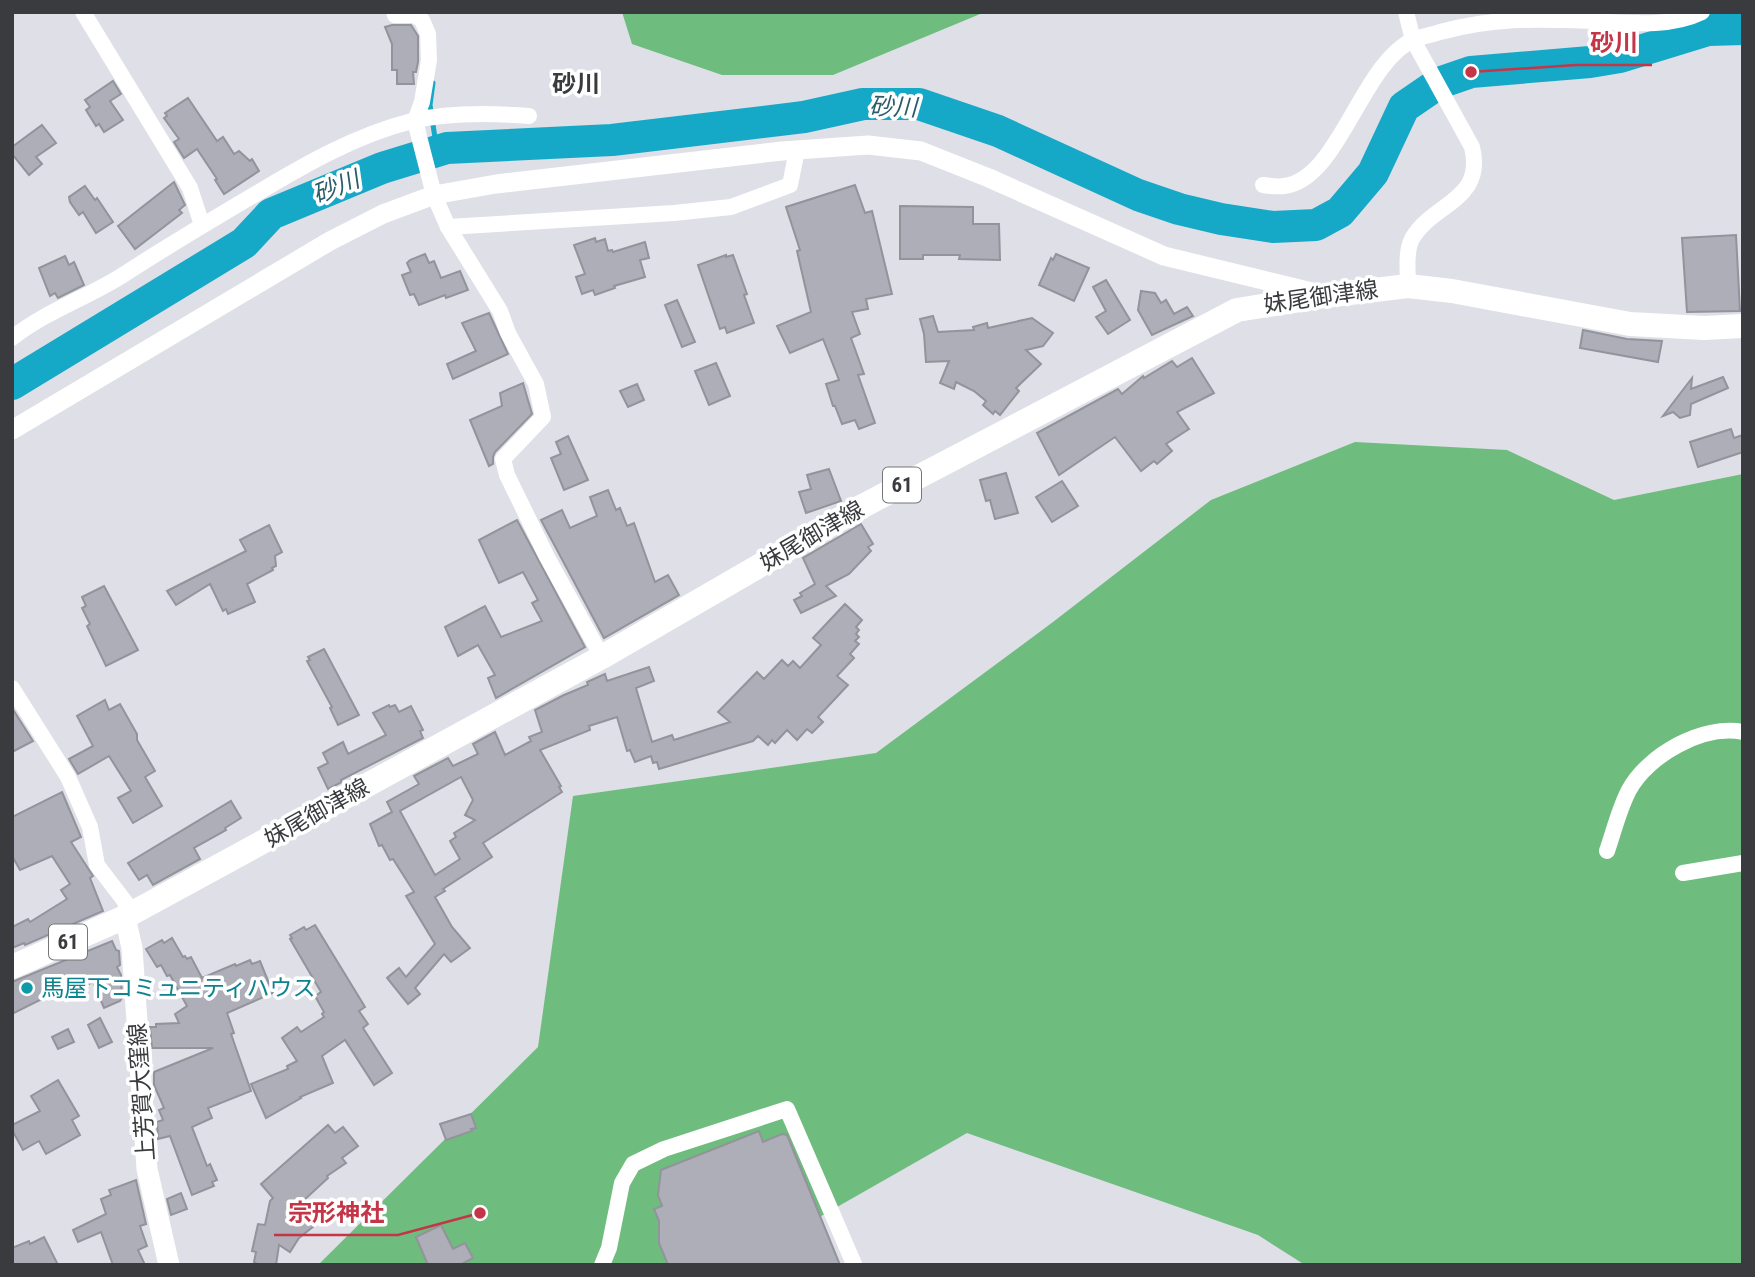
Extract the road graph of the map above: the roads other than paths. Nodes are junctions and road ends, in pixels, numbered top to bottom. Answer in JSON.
{"nodes":[{"id":1,"x":83,"y":12,"type":"edge"},
{"id":2,"x":394,"y":12,"type":"edge"},
{"id":3,"x":1406,"y":12,"type":"edge"},
{"id":4,"x":1702,"y":12,"type":"edge"},
{"id":5,"x":1416,"y":45,"type":"junction"},
{"id":6,"x":529,"y":116,"type":"dead end"},
{"id":7,"x":424,"y":122,"type":"junction"},
{"id":8,"x":797,"y":150,"type":"junction"},
{"id":9,"x":1263,"y":185,"type":"dead end"},
{"id":10,"x":433,"y":189,"type":"junction"},
{"id":11,"x":202,"y":225,"type":"junction"},
{"id":12,"x":448,"y":227,"type":"junction"},
{"id":13,"x":1408,"y":286,"type":"junction"},
{"id":14,"x":1325,"y":296,"type":"junction"},
{"id":15,"x":1743,"y":326,"type":"edge"},
{"id":16,"x":12,"y":338,"type":"edge"},
{"id":17,"x":12,"y":430,"type":"edge"},
{"id":18,"x":603,"y":657,"type":"junction"},
{"id":19,"x":12,"y":688,"type":"edge"},
{"id":20,"x":1743,"y":732,"type":"edge"},
{"id":21,"x":1607,"y":851,"type":"dead end"},
{"id":22,"x":1743,"y":863,"type":"edge"},
{"id":23,"x":1683,"y":873,"type":"dead end"},
{"id":24,"x":125,"y":917,"type":"junction"},
{"id":25,"x":12,"y":967,"type":"edge"},
{"id":26,"x":854,"y":1264,"type":"edge"},
{"id":27,"x":169,"y":1265,"type":"edge"},
{"id":28,"x":602,"y":1265,"type":"edge"}],
"edges":[{"from":1,"to":11,"type":"street"},
{"from":2,"to":7,"type":"street"},
{"from":3,"to":5,"type":"street"},
{"from":4,"to":5,"type":"street"},
{"from":5,"to":9,"type":"street"},
{"from":5,"to":13,"type":"street"},
{"from":6,"to":7,"type":"street"},
{"from":7,"to":10,"type":"street"},
{"from":7,"to":11,"type":"street"},
{"from":8,"to":10,"type":"street"},
{"from":8,"to":12,"type":"street"},
{"from":8,"to":14,"type":"street"},
{"from":10,"to":12,"type":"street"},
{"from":10,"to":17,"type":"street"},
{"from":11,"to":16,"type":"street"},
{"from":12,"to":18,"type":"street"},
{"from":13,"to":14,"type":"main road","name":"妹尾御津線","number":"61"},
{"from":13,"to":15,"type":"main road","name":"妹尾御津線","number":"61"},
{"from":14,"to":18,"type":"main road","name":"妹尾御津線","number":"61"},
{"from":18,"to":24,"type":"main road","name":"妹尾御津線","number":"61"},
{"from":19,"to":24,"type":"street"},
{"from":20,"to":21,"type":"street"},
{"from":22,"to":23,"type":"street"},
{"from":24,"to":25,"type":"main road","name":"妹尾御津線","number":"61"},
{"from":24,"to":27,"type":"main road","name":"上芳賀大窪線"},
{"from":26,"to":28,"type":"street"}]}
